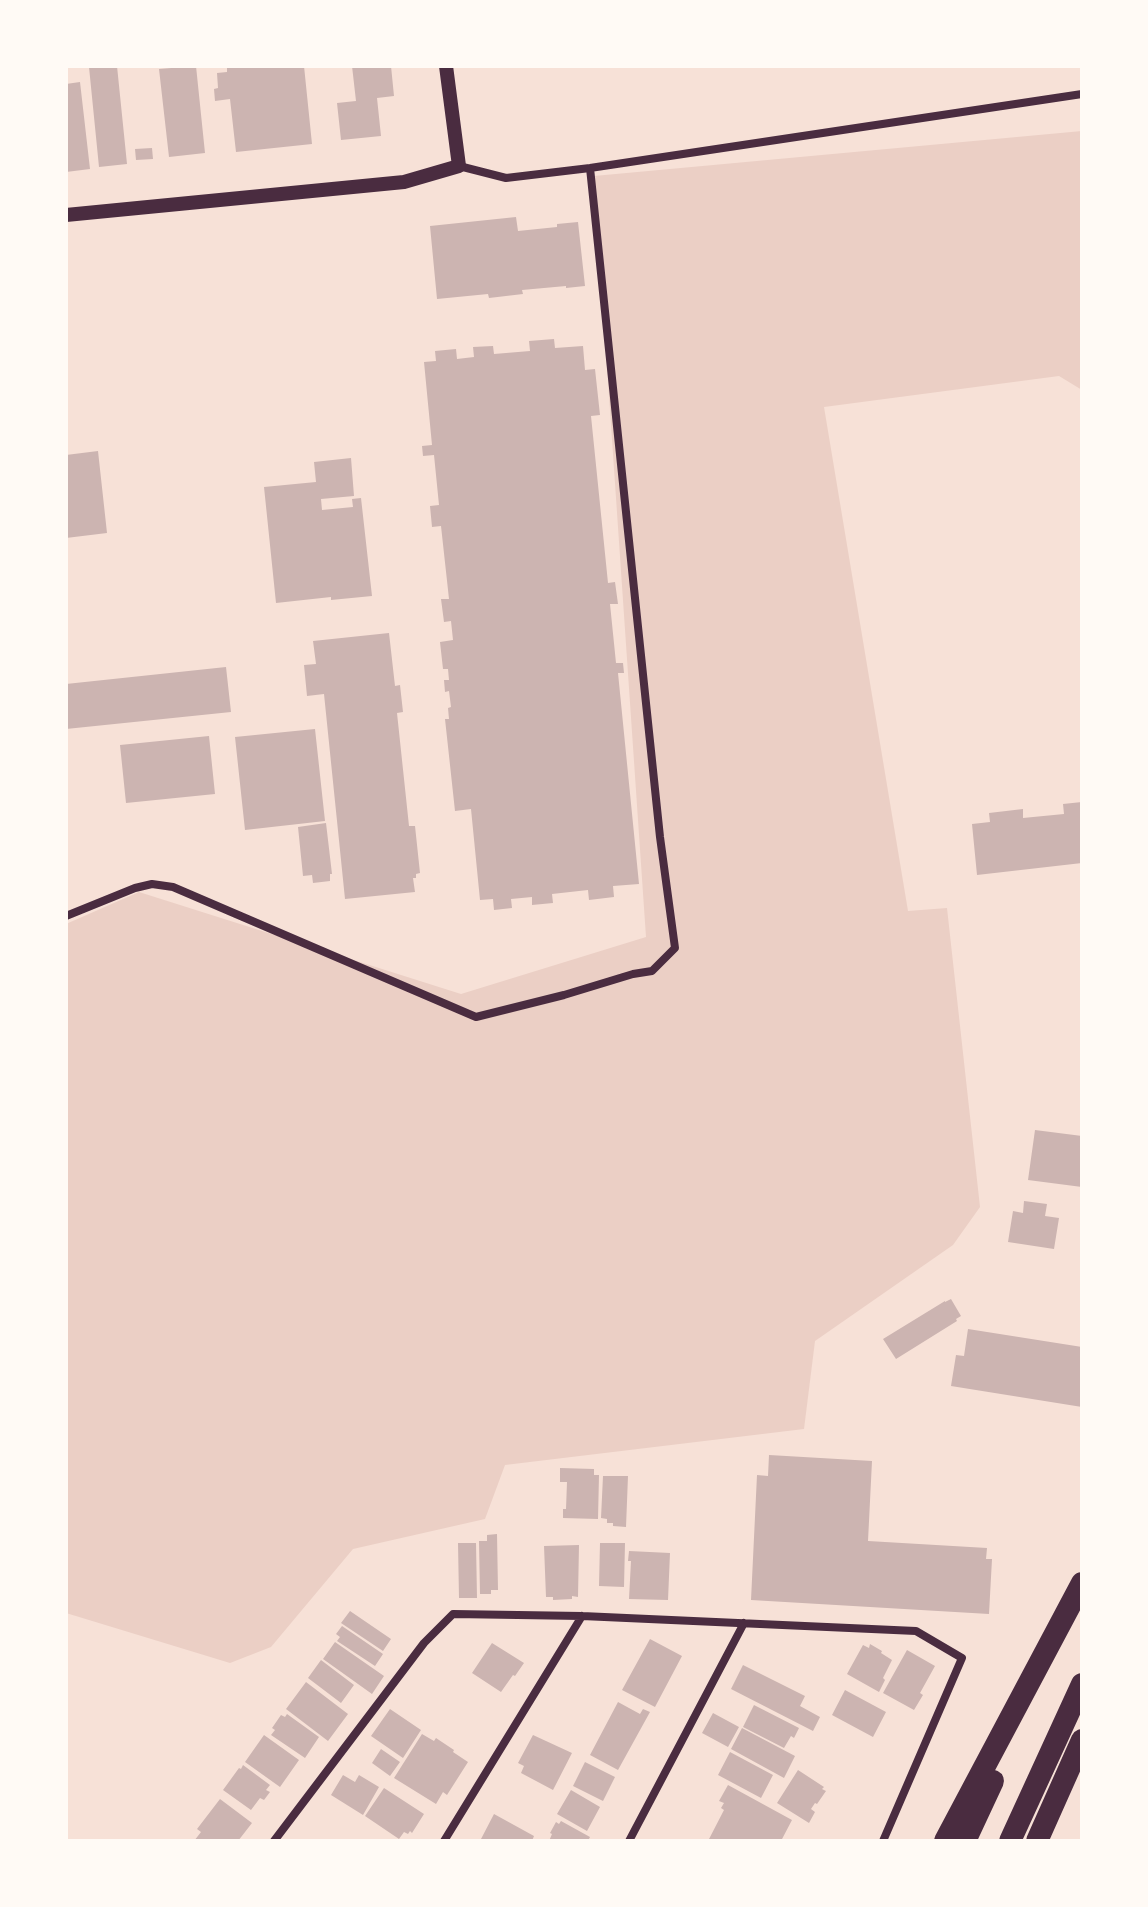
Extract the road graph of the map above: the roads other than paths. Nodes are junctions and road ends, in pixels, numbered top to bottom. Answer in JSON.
{"nodes":[{"id":1,"x":446,"y":66,"type":"edge"},
{"id":2,"x":1082,"y":94,"type":"edge"},
{"id":3,"x":459,"y":166,"type":"junction"},
{"id":4,"x":590,"y":168,"type":"junction"},
{"id":5,"x":66,"y":215,"type":"edge"},
{"id":6,"x":66,"y":916,"type":"edge"},
{"id":7,"x":1082,"y":1583,"type":"edge"},
{"id":8,"x":1082,"y":1595,"type":"edge"},
{"id":9,"x":582,"y":1616,"type":"junction"},
{"id":10,"x":744,"y":1623,"type":"junction"},
{"id":11,"x":1082,"y":1684,"type":"edge"},
{"id":12,"x":1082,"y":1740,"type":"edge"},
{"id":13,"x":274,"y":1841,"type":"edge"},
{"id":14,"x":444,"y":1841,"type":"edge"},
{"id":15,"x":629,"y":1841,"type":"edge"},
{"id":16,"x":883,"y":1841,"type":"edge"},
{"id":17,"x":945,"y":1841,"type":"edge"},
{"id":18,"x":965,"y":1841,"type":"edge"},
{"id":19,"x":1010,"y":1841,"type":"edge"},
{"id":20,"x":1037,"y":1841,"type":"edge"}],
"edges":[{"from":1,"to":3,"type":"street"},
{"from":2,"to":4,"type":"street"},
{"from":3,"to":4,"type":"street"},
{"from":3,"to":5,"type":"street"},
{"from":4,"to":6,"type":"street"},
{"from":7,"to":17,"type":"highway"},
{"from":8,"to":18,"type":"highway"},
{"from":9,"to":10,"type":"street"},
{"from":9,"to":13,"type":"street"},
{"from":9,"to":14,"type":"street"},
{"from":10,"to":15,"type":"street"},
{"from":10,"to":16,"type":"street"},
{"from":11,"to":19,"type":"highway"},
{"from":12,"to":20,"type":"highway"}]}
